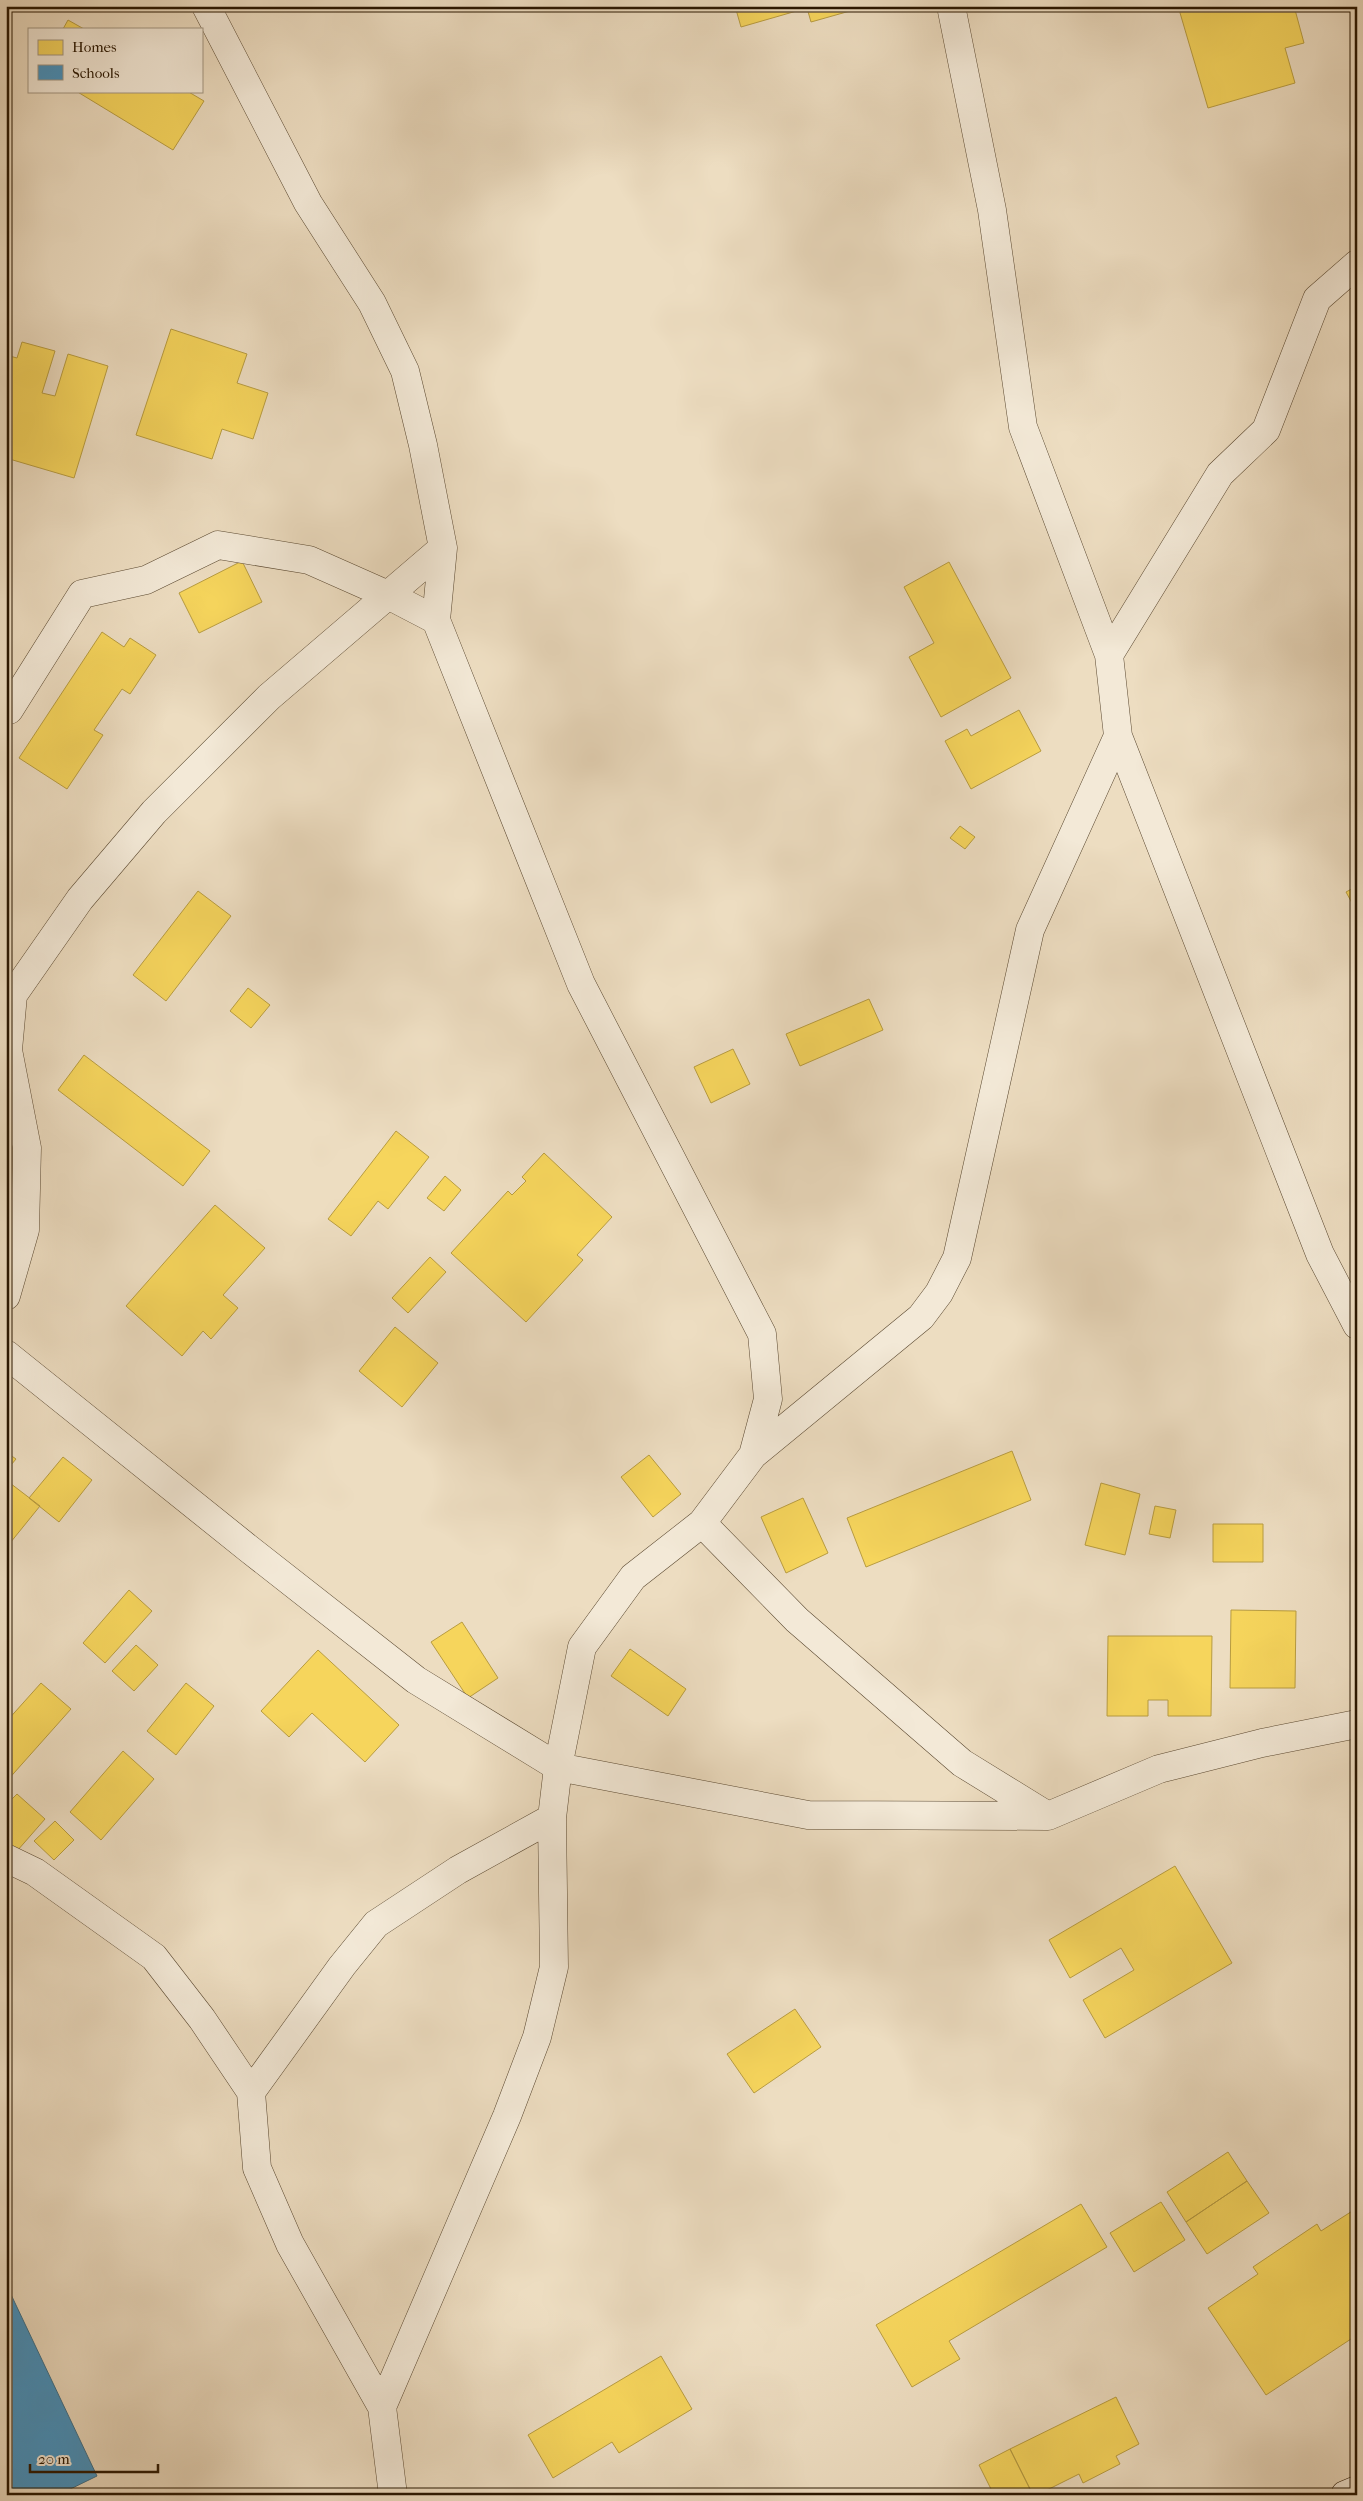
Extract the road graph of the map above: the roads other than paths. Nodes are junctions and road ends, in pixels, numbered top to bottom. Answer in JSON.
{"nodes":[{"id":1,"x":206,"y":6,"type":"edge"},
{"id":2,"x":951,"y":6,"type":"edge"},
{"id":3,"x":1357,"y":264,"type":"edge"},
{"id":4,"x":443,"y":548,"type":"junction"},
{"id":5,"x":388,"y":595,"type":"junction"},
{"id":6,"x":436,"y":620,"type":"junction"},
{"id":7,"x":1109,"y":655,"type":"junction"},
{"id":8,"x":6,"y":708,"type":"edge"},
{"id":9,"x":1118,"y":736,"type":"junction"},
{"id":10,"x":6,"y":1296,"type":"edge"},
{"id":11,"x":1357,"y":1325,"type":"edge"},
{"id":12,"x":6,"y":1354,"type":"edge"},
{"id":13,"x":753,"y":1455,"type":"junction"},
{"id":14,"x":702,"y":1523,"type":"junction"},
{"id":15,"x":1357,"y":1724,"type":"edge"},
{"id":16,"x":558,"y":1767,"type":"junction"},
{"id":17,"x":1048,"y":1816,"type":"junction"},
{"id":18,"x":552,"y":1818,"type":"junction"},
{"id":19,"x":6,"y":1858,"type":"edge"},
{"id":20,"x":251,"y":2092,"type":"junction"},
{"id":21,"x":382,"y":2407,"type":"junction"},
{"id":22,"x":1357,"y":2490,"type":"edge"},
{"id":23,"x":393,"y":2495,"type":"edge"},
{"id":24,"x":1345,"y":2495,"type":"edge"}],
"edges":[{"from":1,"to":4,"type":"street"},
{"from":2,"to":7,"type":"street"},
{"from":3,"to":7,"type":"street"},
{"from":4,"to":5,"type":"street"},
{"from":4,"to":6,"type":"street"},
{"from":5,"to":6,"type":"street"},
{"from":5,"to":8,"type":"street"},
{"from":5,"to":10,"type":"street"},
{"from":6,"to":13,"type":"street"},
{"from":7,"to":9,"type":"street"},
{"from":9,"to":11,"type":"street"},
{"from":9,"to":13,"type":"street"},
{"from":12,"to":16,"type":"street"},
{"from":13,"to":14,"type":"street"},
{"from":14,"to":16,"type":"street"},
{"from":14,"to":17,"type":"street"},
{"from":15,"to":17,"type":"street"},
{"from":16,"to":17,"type":"street"},
{"from":16,"to":18,"type":"street"},
{"from":18,"to":20,"type":"street"},
{"from":18,"to":21,"type":"street"},
{"from":19,"to":20,"type":"street"},
{"from":20,"to":21,"type":"street"},
{"from":21,"to":23,"type":"street"},
{"from":22,"to":24,"type":"street"}]}
